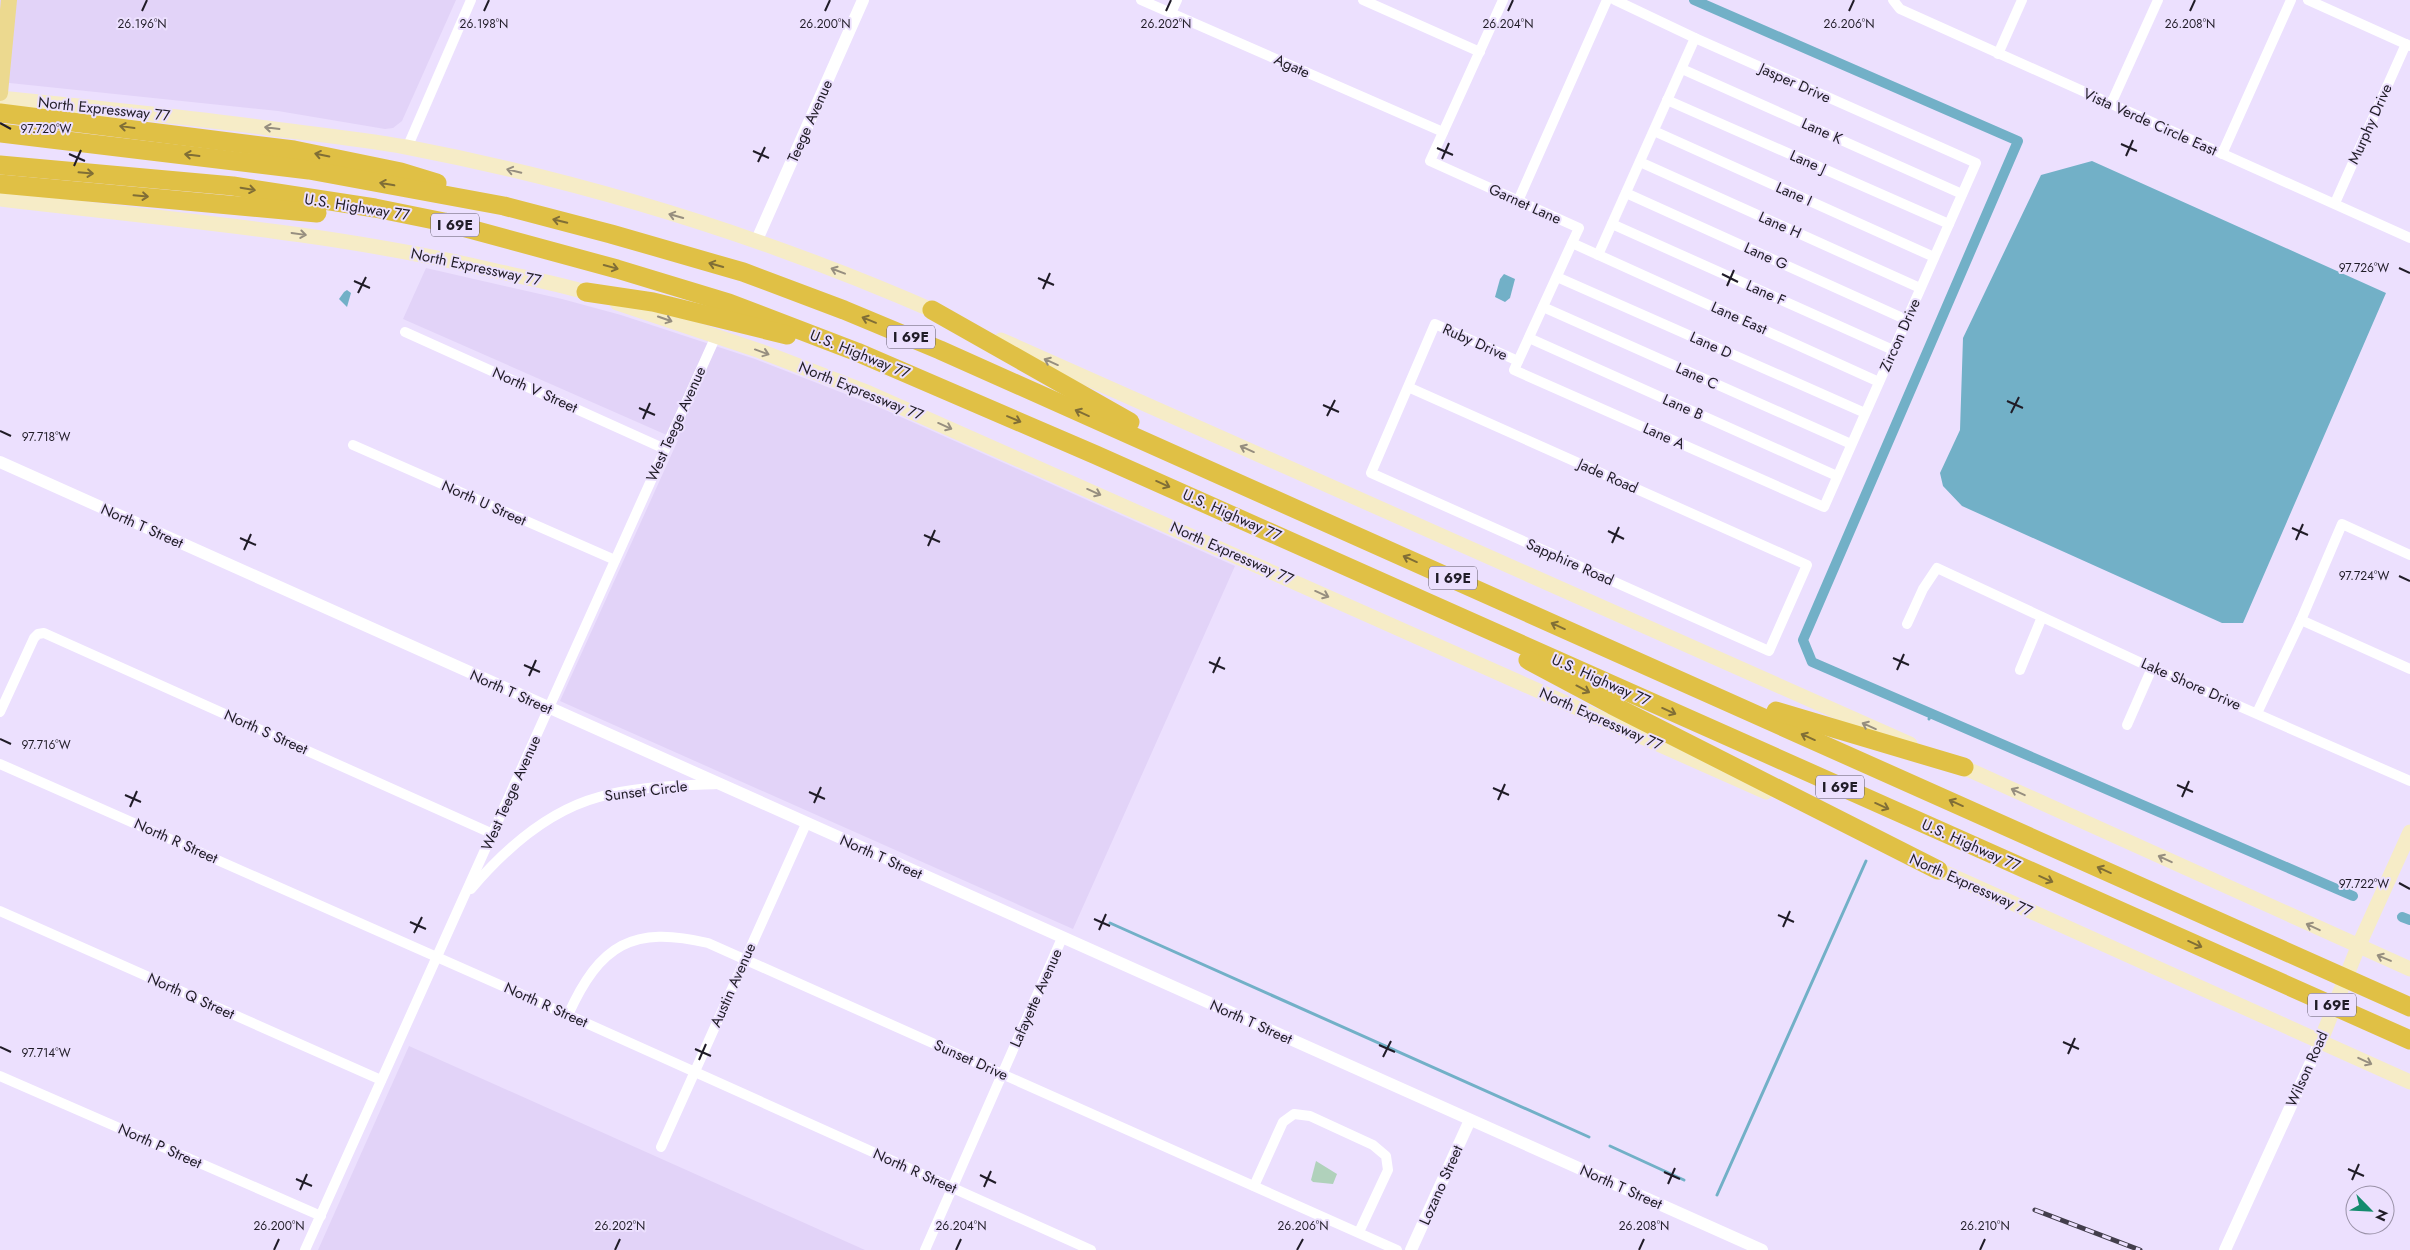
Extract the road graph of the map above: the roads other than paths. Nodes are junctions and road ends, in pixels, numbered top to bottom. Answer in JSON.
{"nodes":[{"id":1,"x":9,"y":0,"type":"edge"},
{"id":2,"x":470,"y":0,"type":"edge"},
{"id":3,"x":863,"y":0,"type":"edge"},
{"id":4,"x":1142,"y":0,"type":"edge"},
{"id":5,"x":1177,"y":0,"type":"edge"},
{"id":6,"x":1363,"y":0,"type":"edge"},
{"id":7,"x":1503,"y":0,"type":"edge"},
{"id":8,"x":1607,"y":0,"type":"edge"},
{"id":9,"x":1615,"y":0,"type":"edge"},
{"id":10,"x":2022,"y":0,"type":"edge"},
{"id":11,"x":2158,"y":0,"type":"edge"},
{"id":12,"x":2291,"y":0,"type":"edge"},
{"id":13,"x":2308,"y":0,"type":"edge"},
{"id":14,"x":1893,"y":1,"type":"edge"},
{"id":15,"x":1171,"y":13,"type":"junction"},
{"id":16,"x":1695,"y":38,"type":"junction"},
{"id":17,"x":2408,"y":45,"type":"edge"},
{"id":18,"x":1480,"y":52,"type":"junction"},
{"id":19,"x":1998,"y":54,"type":"junction"},
{"id":20,"x":1682,"y":69,"type":"junction"},
{"id":21,"x":0,"y":93,"type":"edge"},
{"id":22,"x":0,"y":98,"type":"edge"},
{"id":23,"x":1667,"y":100,"type":"junction"},
{"id":24,"x":2111,"y":104,"type":"junction"},
{"id":25,"x":0,"y":113,"type":"edge"},
{"id":26,"x":1654,"y":131,"type":"junction"},
{"id":27,"x":1443,"y":132,"type":"junction"},
{"id":28,"x":0,"y":133,"type":"edge"},
{"id":29,"x":407,"y":148,"type":"junction"},
{"id":30,"x":2222,"y":154,"type":"junction"},
{"id":31,"x":1640,"y":162,"type":"junction"},
{"id":32,"x":1976,"y":163,"type":"joint"},
{"id":33,"x":0,"y":165,"type":"edge"},
{"id":34,"x":0,"y":184,"type":"edge"},
{"id":35,"x":1626,"y":193,"type":"junction"},
{"id":36,"x":1962,"y":194,"type":"junction"},
{"id":37,"x":0,"y":199,"type":"edge"},
{"id":38,"x":1518,"y":201,"type":"junction"},
{"id":39,"x":2335,"y":203,"type":"junction"},
{"id":40,"x":504,"y":206,"type":"junction"},
{"id":41,"x":1612,"y":224,"type":"junction"},
{"id":42,"x":1949,"y":224,"type":"junction"},
{"id":43,"x":480,"y":233,"type":"junction"},
{"id":44,"x":2410,"y":238,"type":"edge"},
{"id":45,"x":756,"y":242,"type":"junction"},
{"id":46,"x":1572,"y":243,"type":"junction"},
{"id":47,"x":1598,"y":254,"type":"junction"},
{"id":48,"x":1934,"y":257,"type":"junction"},
{"id":49,"x":1557,"y":277,"type":"junction"},
{"id":50,"x":1920,"y":288,"type":"junction"},
{"id":51,"x":586,"y":292,"type":"junction"},
{"id":52,"x":1543,"y":307,"type":"junction"},
{"id":53,"x":932,"y":310,"type":"junction"},
{"id":54,"x":1907,"y":320,"type":"junction"},
{"id":55,"x":405,"y":332,"type":"dead end"},
{"id":56,"x":716,"y":336,"type":"junction"},
{"id":57,"x":1529,"y":338,"type":"junction"},
{"id":58,"x":1893,"y":350,"type":"junction"},
{"id":59,"x":856,"y":352,"type":"junction"},
{"id":60,"x":1518,"y":361,"type":"junction"},
{"id":61,"x":1879,"y":382,"type":"junction"},
{"id":62,"x":1408,"y":387,"type":"junction"},
{"id":63,"x":1866,"y":413,"type":"junction"},
{"id":64,"x":1852,"y":444,"type":"junction"},
{"id":65,"x":353,"y":445,"type":"dead end"},
{"id":66,"x":665,"y":449,"type":"junction"},
{"id":67,"x":0,"y":462,"type":"edge"},
{"id":68,"x":1371,"y":473,"type":"joint"},
{"id":69,"x":1837,"y":476,"type":"junction"},
{"id":70,"x":1824,"y":507,"type":"joint"},
{"id":71,"x":1302,"y":511,"type":"junction"},
{"id":72,"x":2410,"y":555,"type":"edge"},
{"id":73,"x":615,"y":560,"type":"junction"},
{"id":74,"x":1385,"y":584,"type":"junction"},
{"id":75,"x":2042,"y":617,"type":"junction"},
{"id":76,"x":2301,"y":620,"type":"junction"},
{"id":77,"x":1907,"y":624,"type":"dead end"},
{"id":78,"x":1603,"y":646,"type":"junction"},
{"id":79,"x":1769,"y":651,"type":"joint"},
{"id":80,"x":2152,"y":668,"type":"junction"},
{"id":81,"x":2410,"y":669,"type":"edge"},
{"id":82,"x":2020,"y":670,"type":"dead end"},
{"id":83,"x":549,"y":710,"type":"junction"},
{"id":84,"x":0,"y":712,"type":"edge"},
{"id":85,"x":2257,"y":713,"type":"junction"},
{"id":86,"x":2127,"y":724,"type":"dead end"},
{"id":87,"x":0,"y":764,"type":"edge"},
{"id":88,"x":1964,"y":767,"type":"junction"},
{"id":89,"x":2410,"y":781,"type":"edge"},
{"id":90,"x":717,"y":784,"type":"junction"},
{"id":91,"x":806,"y":824,"type":"junction"},
{"id":92,"x":2410,"y":832,"type":"edge"},
{"id":93,"x":493,"y":834,"type":"junction"},
{"id":94,"x":1938,"y":870,"type":"junction"},
{"id":95,"x":462,"y":900,"type":"junction"},
{"id":96,"x":0,"y":911,"type":"edge"},
{"id":97,"x":1062,"y":938,"type":"junction"},
{"id":98,"x":2358,"y":947,"type":"junction"},
{"id":99,"x":437,"y":957,"type":"junction"},
{"id":100,"x":745,"y":959,"type":"junction"},
{"id":101,"x":2410,"y":969,"type":"edge"},
{"id":102,"x":2410,"y":1007,"type":"edge"},
{"id":103,"x":568,"y":1015,"type":"junction"},
{"id":104,"x":2321,"y":1040,"type":"junction"},
{"id":105,"x":2410,"y":1040,"type":"edge"},
{"id":106,"x":693,"y":1072,"type":"junction"},
{"id":107,"x":1003,"y":1074,"type":"junction"},
{"id":108,"x":0,"y":1076,"type":"edge"},
{"id":109,"x":381,"y":1080,"type":"junction"},
{"id":110,"x":2410,"y":1082,"type":"edge"},
{"id":111,"x":1470,"y":1120,"type":"junction"},
{"id":112,"x":661,"y":1147,"type":"dead end"},
{"id":113,"x":1254,"y":1186,"type":"junction"},
{"id":114,"x":952,"y":1188,"type":"junction"},
{"id":115,"x":320,"y":1216,"type":"junction"},
{"id":116,"x":1359,"y":1232,"type":"junction"},
{"id":117,"x":305,"y":1250,"type":"edge"},
{"id":118,"x":925,"y":1250,"type":"edge"},
{"id":119,"x":1090,"y":1250,"type":"edge"},
{"id":120,"x":1397,"y":1250,"type":"edge"},
{"id":121,"x":1411,"y":1250,"type":"edge"},
{"id":122,"x":1762,"y":1250,"type":"edge"},
{"id":123,"x":2225,"y":1250,"type":"edge"}],
"edges":[{"from":1,"to":21,"type":"main road"},
{"from":2,"to":29,"type":"street"},
{"from":3,"to":45,"type":"street","name":"Teege Avenue"},
{"from":4,"to":15,"type":"street","name":"Agate"},
{"from":5,"to":15,"type":"street"},
{"from":6,"to":18,"type":"street"},
{"from":7,"to":18,"type":"street"},
{"from":8,"to":38,"type":"street"},
{"from":9,"to":16,"type":"street","name":"Jasper Drive"},
{"from":10,"to":19,"type":"street"},
{"from":11,"to":24,"type":"street"},
{"from":12,"to":30,"type":"street"},
{"from":13,"to":17,"type":"street"},
{"from":14,"to":19,"type":"street","name":"Vista Verde Circle East"},
{"from":15,"to":27,"type":"street","name":"Agate"},
{"from":16,"to":20,"type":"street"},
{"from":16,"to":32,"type":"street","name":"Jasper Drive"},
{"from":17,"to":39,"type":"street","name":"Murphy Drive"},
{"from":18,"to":27,"type":"street"},
{"from":19,"to":24,"type":"street","name":"Vista Verde Circle East"},
{"from":20,"to":23,"type":"street"},
{"from":20,"to":36,"type":"street","name":"Lane K"},
{"from":29,"to":22,"type":"main road","name":"North Expressway 77","one_way":true},
{"from":23,"to":26,"type":"street"},
{"from":23,"to":42,"type":"street","name":"Lane J"},
{"from":24,"to":30,"type":"street","name":"Vista Verde Circle East"},
{"from":40,"to":25,"type":"highway","one_way":true},
{"from":26,"to":31,"type":"street"},
{"from":26,"to":48,"type":"street","name":"Lane I"},
{"from":27,"to":38,"type":"street","name":"Garnet Lane"},
{"from":40,"to":28,"type":"highway","name":"U.S. Highway 77","number":"I 69E","one_way":true},
{"from":45,"to":29,"type":"main road","name":"North Expressway 77","one_way":true},
{"from":30,"to":39,"type":"street","name":"Vista Verde Circle East"},
{"from":31,"to":35,"type":"street"},
{"from":31,"to":50,"type":"street","name":"Lane H"},
{"from":32,"to":36,"type":"street","name":"Zircon Drive"},
{"from":33,"to":43,"type":"highway","name":"U.S. Highway 77","number":"I 69E","one_way":true},
{"from":34,"to":43,"type":"highway","one_way":true},
{"from":35,"to":41,"type":"street"},
{"from":35,"to":54,"type":"street","name":"Lane G"},
{"from":36,"to":42,"type":"street","name":"Zircon Drive"},
{"from":37,"to":51,"type":"main road","name":"North Expressway 77","one_way":true},
{"from":38,"to":46,"type":"street","name":"Garnet Lane"},
{"from":39,"to":44,"type":"street","name":"Vista Verde Circle East"},
{"from":71,"to":40,"type":"highway","name":"U.S. Highway 77","number":"I 69E","one_way":true},
{"from":41,"to":47,"type":"street"},
{"from":41,"to":58,"type":"street","name":"Lane F"},
{"from":42,"to":48,"type":"street","name":"Zircon Drive"},
{"from":43,"to":59,"type":"highway","name":"U.S. Highway 77","number":"I 69E","one_way":true},
{"from":53,"to":45,"type":"main road","name":"North Expressway 77","one_way":true},
{"from":46,"to":47,"type":"street","name":"Garnet Lane"},
{"from":46,"to":49,"type":"street","name":"Ruby Drive"},
{"from":47,"to":61,"type":"street","name":"Lane East"},
{"from":48,"to":50,"type":"street","name":"Zircon Drive"},
{"from":49,"to":52,"type":"street","name":"Ruby Drive"},
{"from":49,"to":63,"type":"street","name":"Lane D"},
{"from":50,"to":54,"type":"street","name":"Zircon Drive"},
{"from":51,"to":56,"type":"main road","name":"North Expressway 77","one_way":true},
{"from":51,"to":59,"type":"highway"},
{"from":52,"to":57,"type":"street","name":"Ruby Drive"},
{"from":52,"to":64,"type":"street","name":"Lane C"},
{"from":53,"to":71,"type":"highway"},
{"from":88,"to":53,"type":"main road","name":"North Expressway 77","one_way":true},
{"from":54,"to":58,"type":"street","name":"Zircon Drive"},
{"from":55,"to":66,"type":"street","name":"North V Street"},
{"from":56,"to":66,"type":"street","name":"West Teege Avenue"},
{"from":56,"to":94,"type":"main road","name":"North Expressway 77","one_way":true},
{"from":57,"to":60,"type":"street","name":"Ruby Drive"},
{"from":57,"to":69,"type":"street","name":"Lane B"},
{"from":58,"to":61,"type":"street","name":"Zircon Drive"},
{"from":59,"to":74,"type":"highway","name":"U.S. Highway 77","number":"I 69E","one_way":true},
{"from":60,"to":62,"type":"street","name":"Ruby Drive"},
{"from":60,"to":70,"type":"street","name":"Lane A"},
{"from":61,"to":63,"type":"street","name":"Zircon Drive"},
{"from":62,"to":68,"type":"street","name":"Ruby Drive"},
{"from":62,"to":79,"type":"street","name":"Jade Road"},
{"from":63,"to":64,"type":"street","name":"Zircon Drive"},
{"from":64,"to":69,"type":"street","name":"Zircon Drive"},
{"from":65,"to":73,"type":"street","name":"North U Street"},
{"from":66,"to":73,"type":"street","name":"West Teege Avenue"},
{"from":67,"to":83,"type":"street","name":"North T Street"},
{"from":68,"to":79,"type":"street","name":"Sapphire Road"},
{"from":69,"to":70,"type":"street","name":"Zircon Drive"},
{"from":78,"to":71,"type":"highway","name":"U.S. Highway 77","number":"I 69E","one_way":true},
{"from":72,"to":76,"type":"street","name":"Lake Shore Drive"},
{"from":73,"to":83,"type":"street","name":"West Teege Avenue"},
{"from":74,"to":94,"type":"highway","one_way":true},
{"from":74,"to":105,"type":"highway","name":"U.S. Highway 77","number":"I 69E","one_way":true},
{"from":75,"to":77,"type":"street","name":"Lake Shore Drive"},
{"from":75,"to":80,"type":"street","name":"Lake Shore Drive"},
{"from":75,"to":82,"type":"street"},
{"from":76,"to":81,"type":"street"},
{"from":76,"to":85,"type":"street","name":"Lake Shore Drive"},
{"from":78,"to":88,"type":"highway"},
{"from":102,"to":78,"type":"highway","name":"U.S. Highway 77","number":"I 69E","one_way":true},
{"from":80,"to":85,"type":"street","name":"Lake Shore Drive"},
{"from":80,"to":86,"type":"street"},
{"from":83,"to":90,"type":"street","name":"North T Street"},
{"from":83,"to":93,"type":"street","name":"West Teege Avenue"},
{"from":84,"to":93,"type":"street","name":"North S Street"},
{"from":85,"to":89,"type":"street"},
{"from":87,"to":99,"type":"street","name":"North R Street"},
{"from":98,"to":88,"type":"main road","name":"North Expressway 77","one_way":true},
{"from":90,"to":91,"type":"street","name":"North T Street"},
{"from":90,"to":95,"type":"street","name":"Sunset Circle"},
{"from":91,"to":97,"type":"street","name":"North T Street"},
{"from":91,"to":100,"type":"street","name":"Austin Avenue"},
{"from":92,"to":98,"type":"main road","name":"Wilson Road"},
{"from":93,"to":95,"type":"street","name":"West Teege Avenue"},
{"from":94,"to":104,"type":"main road","name":"North Expressway 77"},
{"from":95,"to":99,"type":"street","name":"West Teege Avenue"},
{"from":96,"to":109,"type":"street","name":"North Q Street"},
{"from":97,"to":107,"type":"street","name":"Lafayette Avenue"},
{"from":97,"to":111,"type":"street","name":"North T Street"},
{"from":101,"to":98,"type":"main road","name":"North Expressway 77","one_way":true},
{"from":98,"to":104,"type":"main road","name":"Wilson Road"},
{"from":99,"to":103,"type":"street","name":"North R Street"},
{"from":99,"to":109,"type":"street","name":"West Teege Avenue"},
{"from":100,"to":103,"type":"street","name":"Sunset Drive"},
{"from":100,"to":106,"type":"street","name":"Austin Avenue"},
{"from":100,"to":107,"type":"street","name":"Sunset Drive"},
{"from":103,"to":106,"type":"street","name":"North R Street"},
{"from":104,"to":110,"type":"main road","name":"North Expressway 77","one_way":true},
{"from":104,"to":123,"type":"street","name":"Wilson Road"},
{"from":106,"to":112,"type":"street","name":"Austin Avenue"},
{"from":106,"to":114,"type":"street","name":"North R Street"},
{"from":107,"to":113,"type":"street","name":"Sunset Drive"},
{"from":107,"to":114,"type":"street","name":"Lafayette Avenue"},
{"from":108,"to":115,"type":"street","name":"North P Street"},
{"from":109,"to":115,"type":"street","name":"West Teege Avenue"},
{"from":111,"to":121,"type":"street","name":"Lozano Street"},
{"from":111,"to":122,"type":"street","name":"North T Street"},
{"from":113,"to":116,"type":"street","name":"Sunset Drive"},
{"from":113,"to":116,"type":"street"},
{"from":114,"to":118,"type":"street","name":"Lafayette Avenue"},
{"from":114,"to":119,"type":"street","name":"North R Street"},
{"from":115,"to":117,"type":"street","name":"West Teege Avenue"},
{"from":116,"to":120,"type":"street","name":"Sunset Drive"}]}
